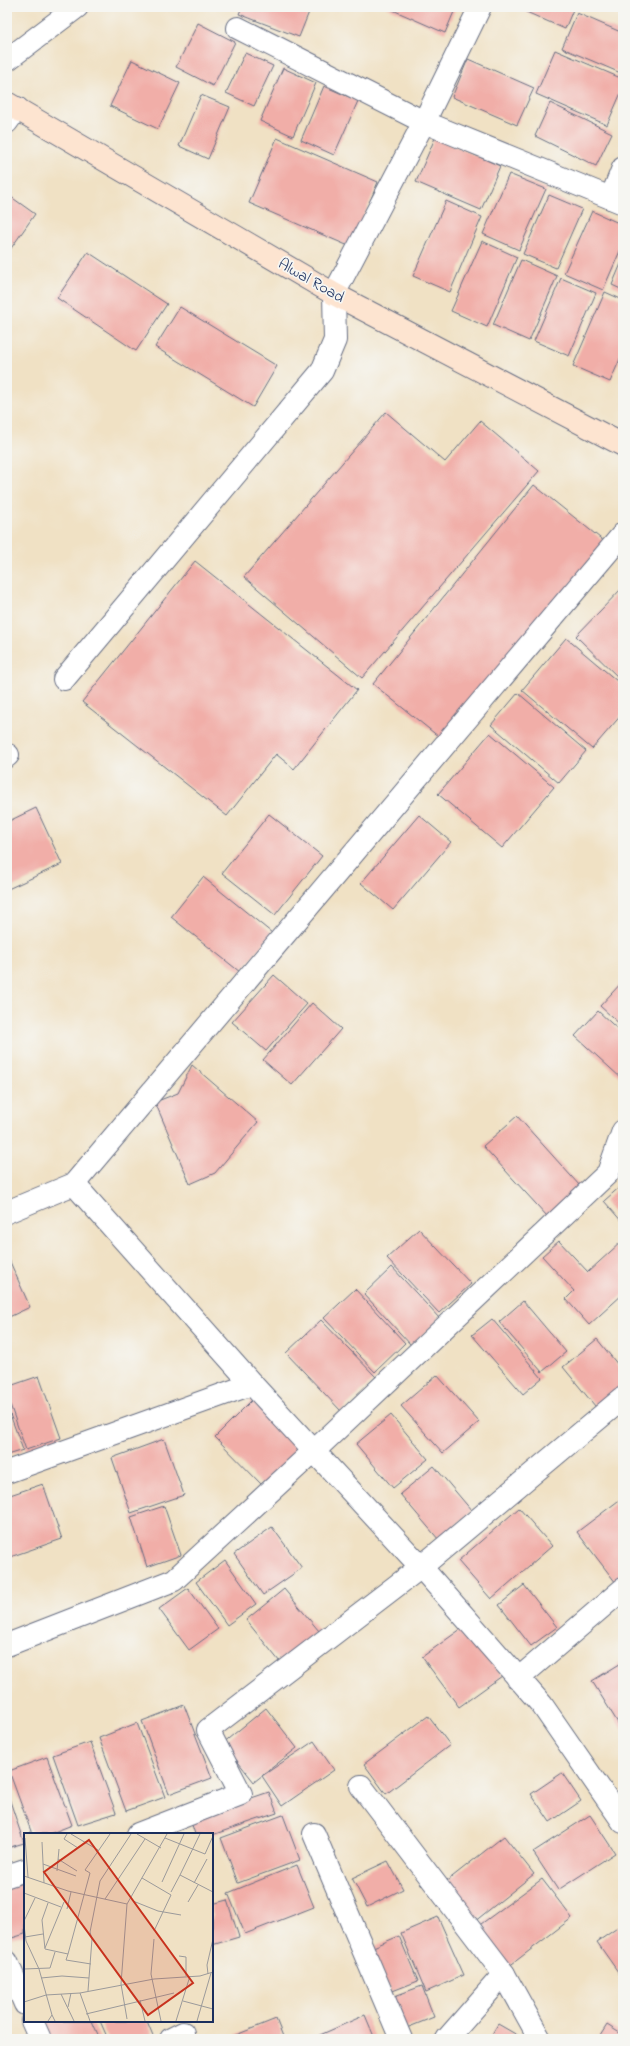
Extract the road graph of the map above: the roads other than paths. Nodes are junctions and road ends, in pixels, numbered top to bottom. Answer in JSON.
{"nodes":[{"id":1,"x":77,"y":7,"type":"edge"},
{"id":2,"x":480,"y":7,"type":"edge"},
{"id":3,"x":238,"y":28,"type":"dead end"},
{"id":4,"x":7,"y":60,"type":"edge"},
{"id":5,"x":10,"y":111,"type":"edge"},
{"id":6,"x":424,"y":122,"type":"junction"},
{"id":7,"x":623,"y":168,"type":"edge"},
{"id":8,"x":617,"y":201,"type":"edge"},
{"id":9,"x":334,"y":294,"type":"junction"},
{"id":10,"x":623,"y":445,"type":"edge"},
{"id":11,"x":623,"y":534,"type":"edge"},
{"id":12,"x":64,"y":679,"type":"dead end"},
{"id":13,"x":623,"y":1131,"type":"edge"},
{"id":14,"x":74,"y":1184,"type":"junction"},
{"id":15,"x":7,"y":1212,"type":"edge"},
{"id":16,"x":252,"y":1384,"type":"junction"},
{"id":17,"x":623,"y":1398,"type":"edge"},
{"id":18,"x":314,"y":1451,"type":"junction"},
{"id":19,"x":7,"y":1472,"type":"edge"},
{"id":20,"x":421,"y":1567,"type":"junction"},
{"id":21,"x":623,"y":1589,"type":"edge"},
{"id":22,"x":7,"y":1645,"type":"edge"},
{"id":23,"x":518,"y":1679,"type":"junction"},
{"id":24,"x":361,"y":1786,"type":"dead end"},
{"id":25,"x":623,"y":1822,"type":"edge"},
{"id":26,"x":142,"y":1833,"type":"edge"},
{"id":27,"x":314,"y":1834,"type":"dead end"},
{"id":28,"x":24,"y":1870,"type":"edge"},
{"id":29,"x":7,"y":1876,"type":"edge"},
{"id":30,"x":7,"y":1962,"type":"edge"},
{"id":31,"x":504,"y":1974,"type":"junction"},
{"id":32,"x":24,"y":2002,"type":"edge"},
{"id":33,"x":32,"y":2022,"type":"edge"},
{"id":34,"x":40,"y":2039,"type":"edge"},
{"id":35,"x":400,"y":2039,"type":"edge"},
{"id":36,"x":447,"y":2039,"type":"edge"},
{"id":37,"x":540,"y":2039,"type":"edge"}],
"edges":[{"from":1,"to":4,"type":"street"},
{"from":2,"to":6,"type":"street"},
{"from":3,"to":6,"type":"street"},
{"from":5,"to":9,"type":"main road","name":"Alwal Road"},
{"from":6,"to":8,"type":"street"},
{"from":6,"to":9,"type":"street"},
{"from":7,"to":8,"type":"street"},
{"from":9,"to":10,"type":"main road","name":"Alwal Road"},
{"from":9,"to":12,"type":"street"},
{"from":11,"to":14,"type":"street"},
{"from":13,"to":18,"type":"street"},
{"from":14,"to":15,"type":"street"},
{"from":14,"to":16,"type":"street"},
{"from":16,"to":18,"type":"street"},
{"from":16,"to":19,"type":"street"},
{"from":17,"to":20,"type":"street"},
{"from":18,"to":20,"type":"street"},
{"from":18,"to":22,"type":"street"},
{"from":20,"to":23,"type":"street"},
{"from":20,"to":26,"type":"street"},
{"from":21,"to":23,"type":"street"},
{"from":23,"to":25,"type":"street"},
{"from":24,"to":31,"type":"street"},
{"from":27,"to":35,"type":"street"},
{"from":28,"to":29,"type":"street"},
{"from":30,"to":32,"type":"street"},
{"from":31,"to":36,"type":"street"},
{"from":31,"to":37,"type":"street"},
{"from":33,"to":34,"type":"street"}]}
